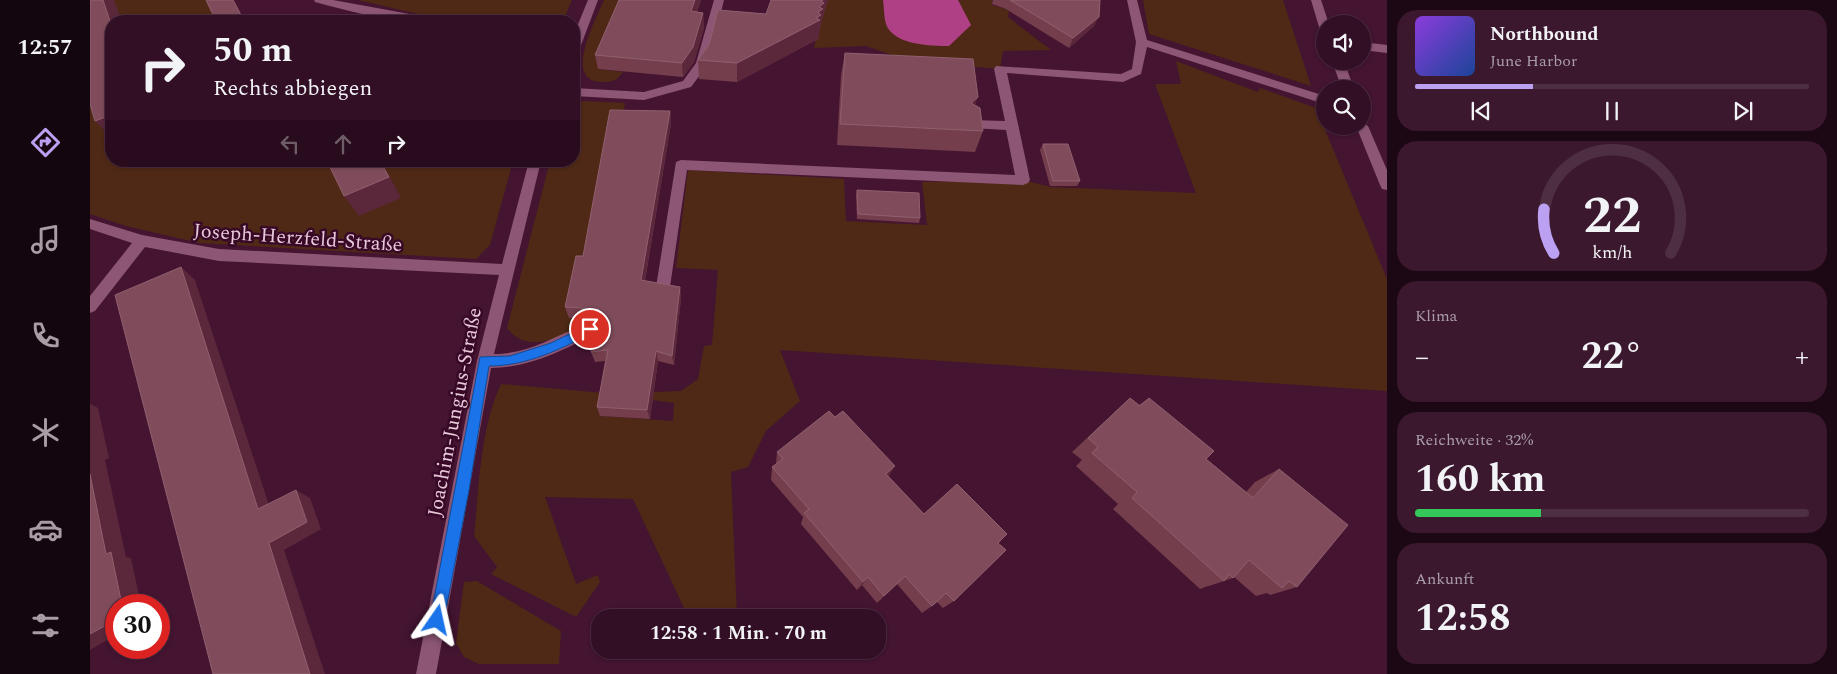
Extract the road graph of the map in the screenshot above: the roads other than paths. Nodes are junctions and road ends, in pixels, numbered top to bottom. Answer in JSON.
{"nodes":[{"id":1,"x":319,"y":0,"type":"edge"},
{"id":2,"x":593,"y":0,"type":"edge"},
{"id":3,"x":719,"y":0,"type":"edge"},
{"id":4,"x":1132,"y":0,"type":"edge"},
{"id":5,"x":1316,"y":0,"type":"edge"},
{"id":6,"x":390,"y":15,"type":"edge"},
{"id":7,"x":1321,"y":15,"type":"edge"},
{"id":8,"x":580,"y":29,"type":"edge"},
{"id":9,"x":1142,"y":42,"type":"junction"},
{"id":10,"x":1371,"y":47,"type":"edge"},
{"id":11,"x":1387,"y":49,"type":"edge"},
{"id":12,"x":580,"y":92,"type":"edge"},
{"id":13,"x":1316,"y":97,"type":"edge"},
{"id":14,"x":971,"y":124,"type":"edge"},
{"id":15,"x":1012,"y":126,"type":"junction"},
{"id":16,"x":1366,"y":135,"type":"edge"},
{"id":17,"x":533,"y":167,"type":"edge"},
{"id":18,"x":1387,"y":185,"type":"edge"},
{"id":19,"x":90,"y":224,"type":"edge"},
{"id":20,"x":142,"y":241,"type":"junction"},
{"id":21,"x":506,"y":270,"type":"junction"},
{"id":22,"x":663,"y":287,"type":"edge"},
{"id":23,"x":90,"y":306,"type":"edge"},
{"id":24,"x":590,"y":329,"type":"edge"},
{"id":25,"x":484,"y":361,"type":"junction"},
{"id":26,"x":426,"y":674,"type":"edge"}],
"edges":[{"from":1,"to":6,"type":"street"},
{"from":2,"to":8,"type":"street"},
{"from":3,"to":12,"type":"street"},
{"from":4,"to":9,"type":"street"},
{"from":5,"to":7,"type":"street"},
{"from":9,"to":13,"type":"street"},
{"from":9,"to":15,"type":"street"},
{"from":10,"to":11,"type":"street"},
{"from":14,"to":15,"type":"street"},
{"from":15,"to":22,"type":"street"},
{"from":16,"to":18,"type":"street"},
{"from":17,"to":21,"type":"street","name":"Joachim-Jungius-Straße"},
{"from":19,"to":20,"type":"street","name":"Joseph-Herzfeld-Straße"},
{"from":20,"to":21,"type":"street","name":"Joseph-Herzfeld-Straße"},
{"from":20,"to":23,"type":"street"},
{"from":21,"to":25,"type":"street","name":"Joachim-Jungius-Straße"},
{"from":24,"to":25,"type":"street"},
{"from":25,"to":26,"type":"street","name":"Joachim-Jungius-Straße"}]}
